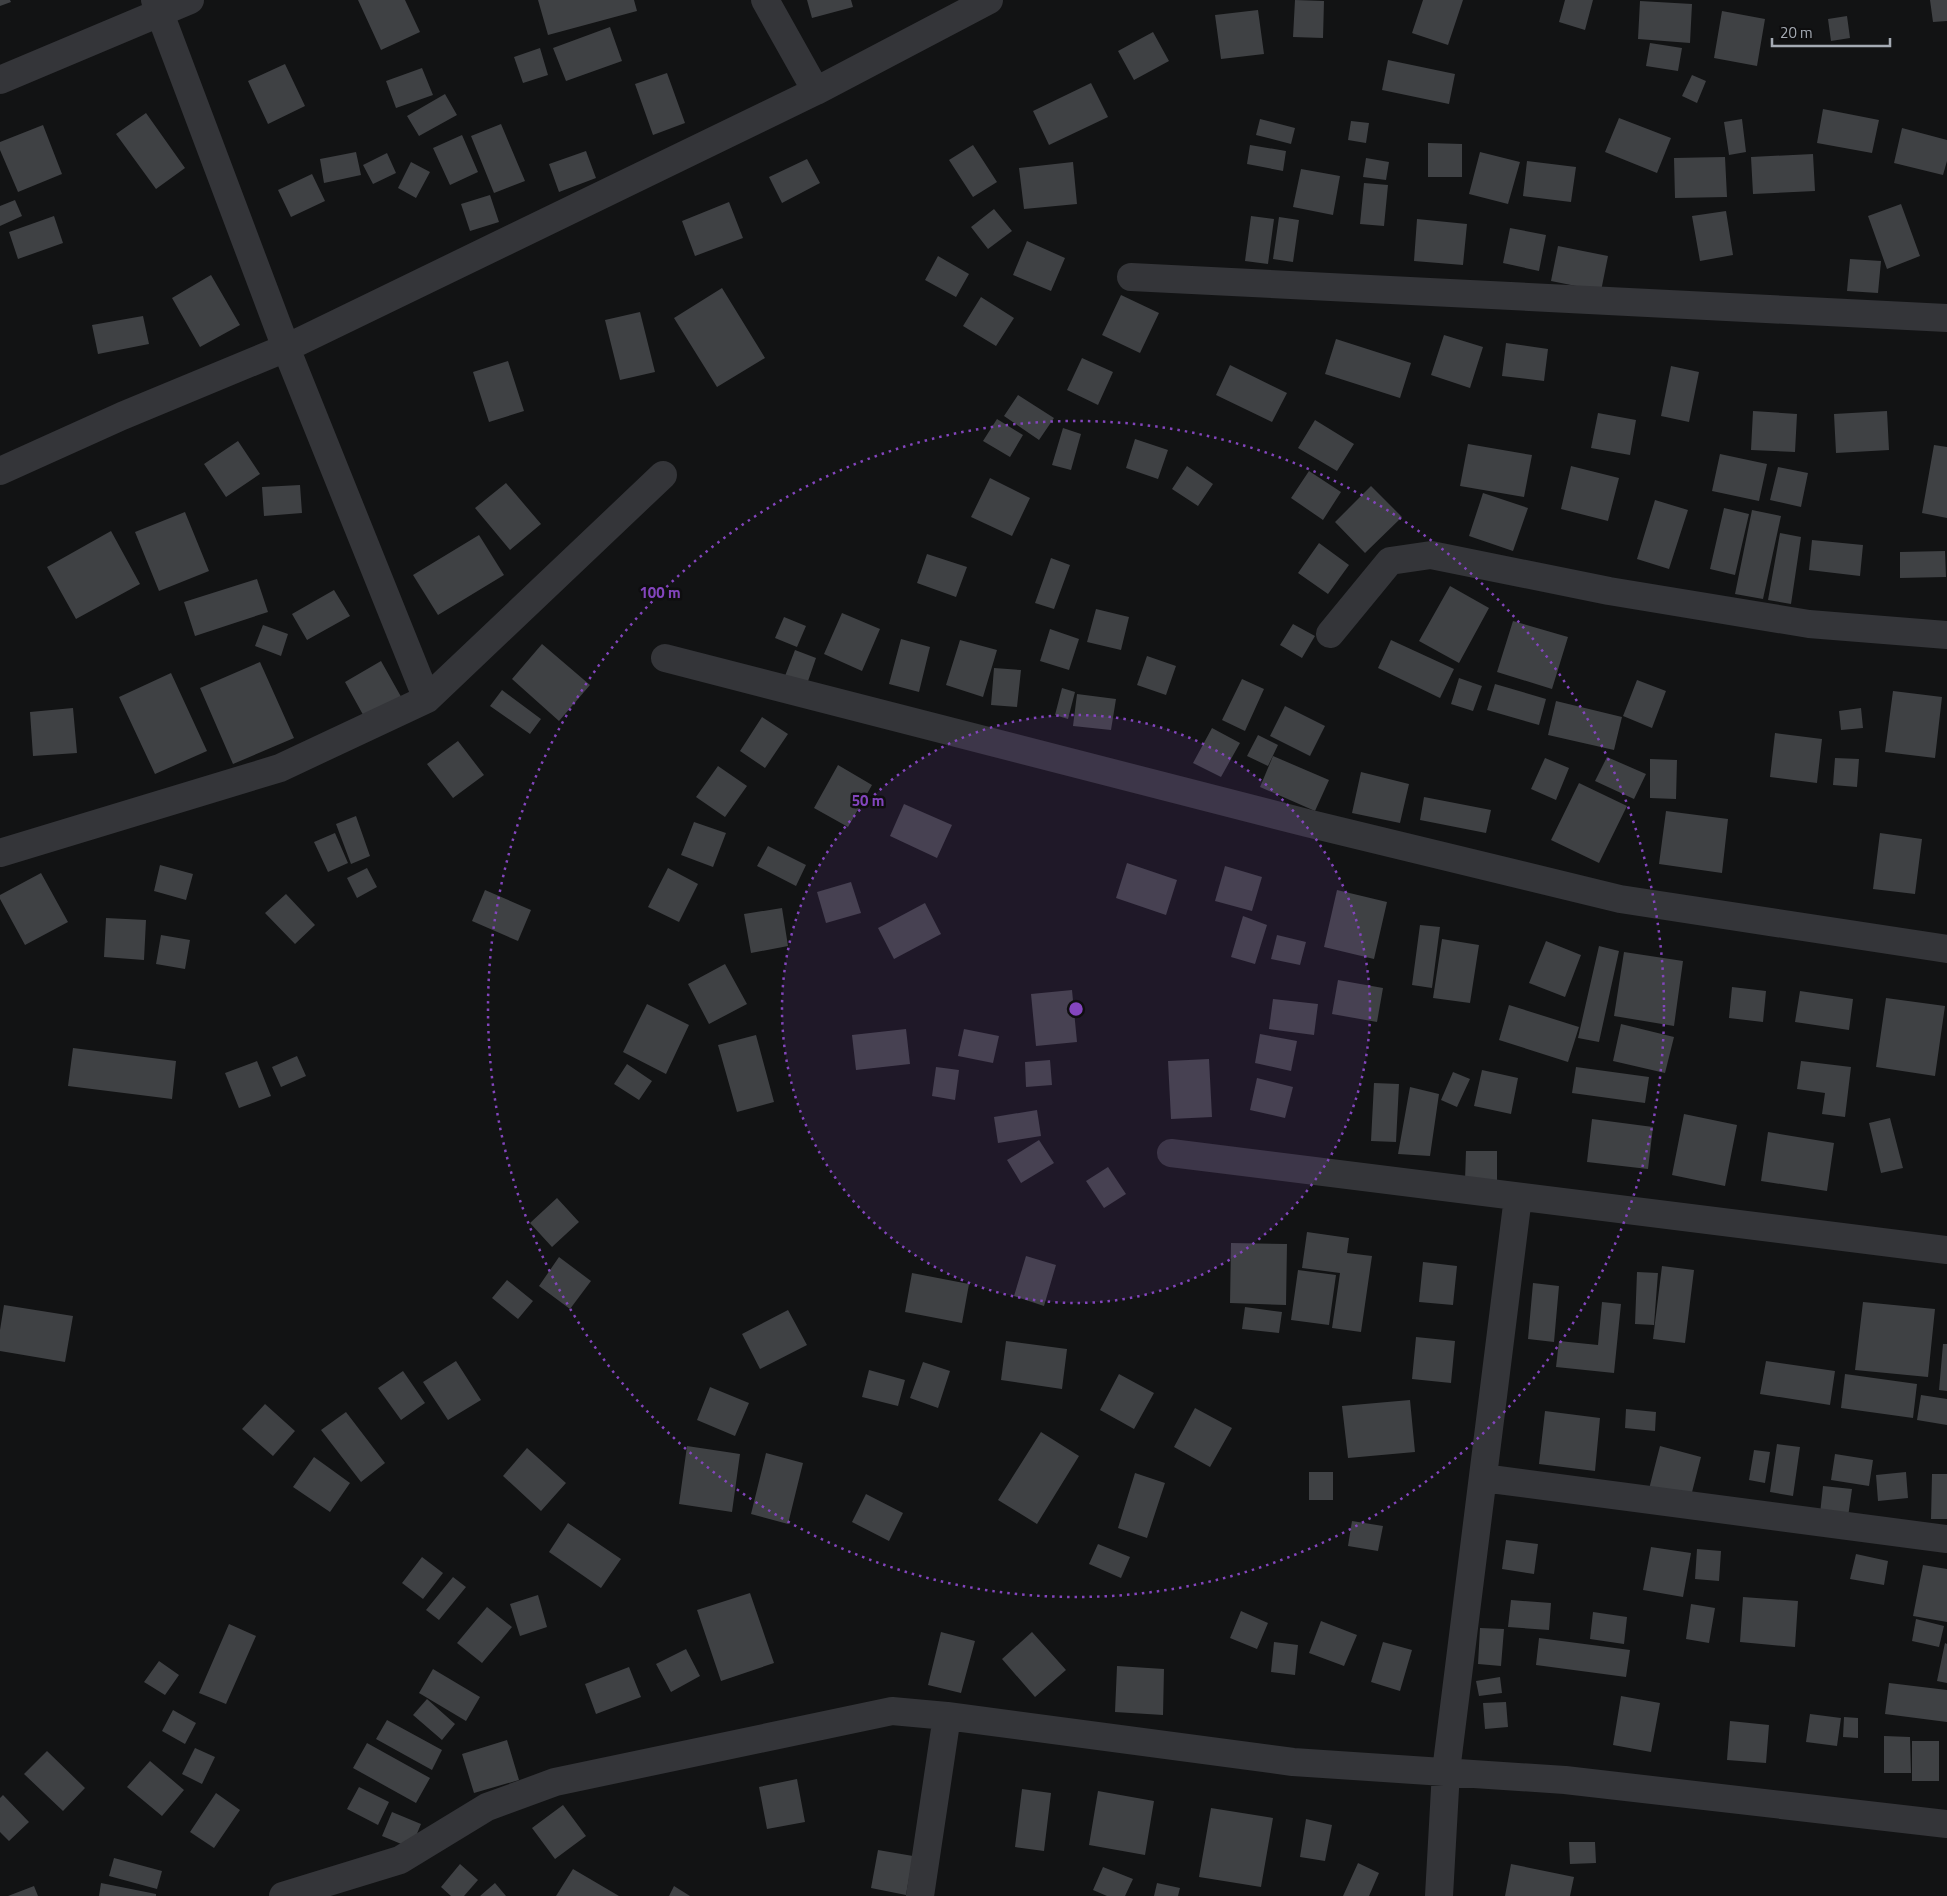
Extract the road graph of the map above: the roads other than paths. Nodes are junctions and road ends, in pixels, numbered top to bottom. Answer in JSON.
{"nodes":[{"id":1,"x":190,"y":0,"type":"edge"},
{"id":2,"x":765,"y":0,"type":"edge"},
{"id":3,"x":989,"y":0,"type":"edge"},
{"id":4,"x":158,"y":6,"type":"edge"},
{"id":5,"x":0,"y":80,"type":"edge"},
{"id":6,"x":816,"y":91,"type":"junction"},
{"id":7,"x":1131,"y":277,"type":"dead end"},
{"id":8,"x":1947,"y":318,"type":"edge"},
{"id":9,"x":286,"y":348,"type":"junction"},
{"id":10,"x":0,"y":471,"type":"edge"},
{"id":11,"x":663,"y":475,"type":"dead end"},
{"id":12,"x":1330,"y":634,"type":"dead end"},
{"id":13,"x":1947,"y":635,"type":"edge"},
{"id":14,"x":665,"y":658,"type":"dead end"},
{"id":15,"x":428,"y":699,"type":"junction"},
{"id":16,"x":0,"y":854,"type":"edge"},
{"id":17,"x":1947,"y":949,"type":"edge"},
{"id":18,"x":1171,"y":1153,"type":"dead end"},
{"id":19,"x":1518,"y":1197,"type":"junction"},
{"id":20,"x":1947,"y":1250,"type":"edge"},
{"id":21,"x":1483,"y":1478,"type":"junction"},
{"id":22,"x":1947,"y":1539,"type":"edge"},
{"id":23,"x":947,"y":1716,"type":"junction"},
{"id":24,"x":1446,"y":1771,"type":"junction"},
{"id":25,"x":1947,"y":1824,"type":"edge"},
{"id":26,"x":283,"y":1896,"type":"edge"},
{"id":27,"x":920,"y":1896,"type":"edge"},
{"id":28,"x":1439,"y":1896,"type":"edge"}],
"edges":[{"from":1,"to":4,"type":"street"},
{"from":2,"to":6,"type":"street"},
{"from":3,"to":6,"type":"street"},
{"from":4,"to":5,"type":"street"},
{"from":4,"to":9,"type":"street"},
{"from":6,"to":9,"type":"street"},
{"from":7,"to":8,"type":"street"},
{"from":9,"to":10,"type":"street"},
{"from":9,"to":15,"type":"street"},
{"from":11,"to":15,"type":"street"},
{"from":12,"to":13,"type":"street"},
{"from":14,"to":17,"type":"street"},
{"from":15,"to":16,"type":"street"},
{"from":18,"to":19,"type":"street"},
{"from":19,"to":20,"type":"street"},
{"from":19,"to":21,"type":"street"},
{"from":21,"to":22,"type":"street"},
{"from":21,"to":24,"type":"street"},
{"from":23,"to":24,"type":"street"},
{"from":23,"to":26,"type":"street"},
{"from":23,"to":27,"type":"street"},
{"from":24,"to":25,"type":"street"},
{"from":24,"to":28,"type":"street"}]}
